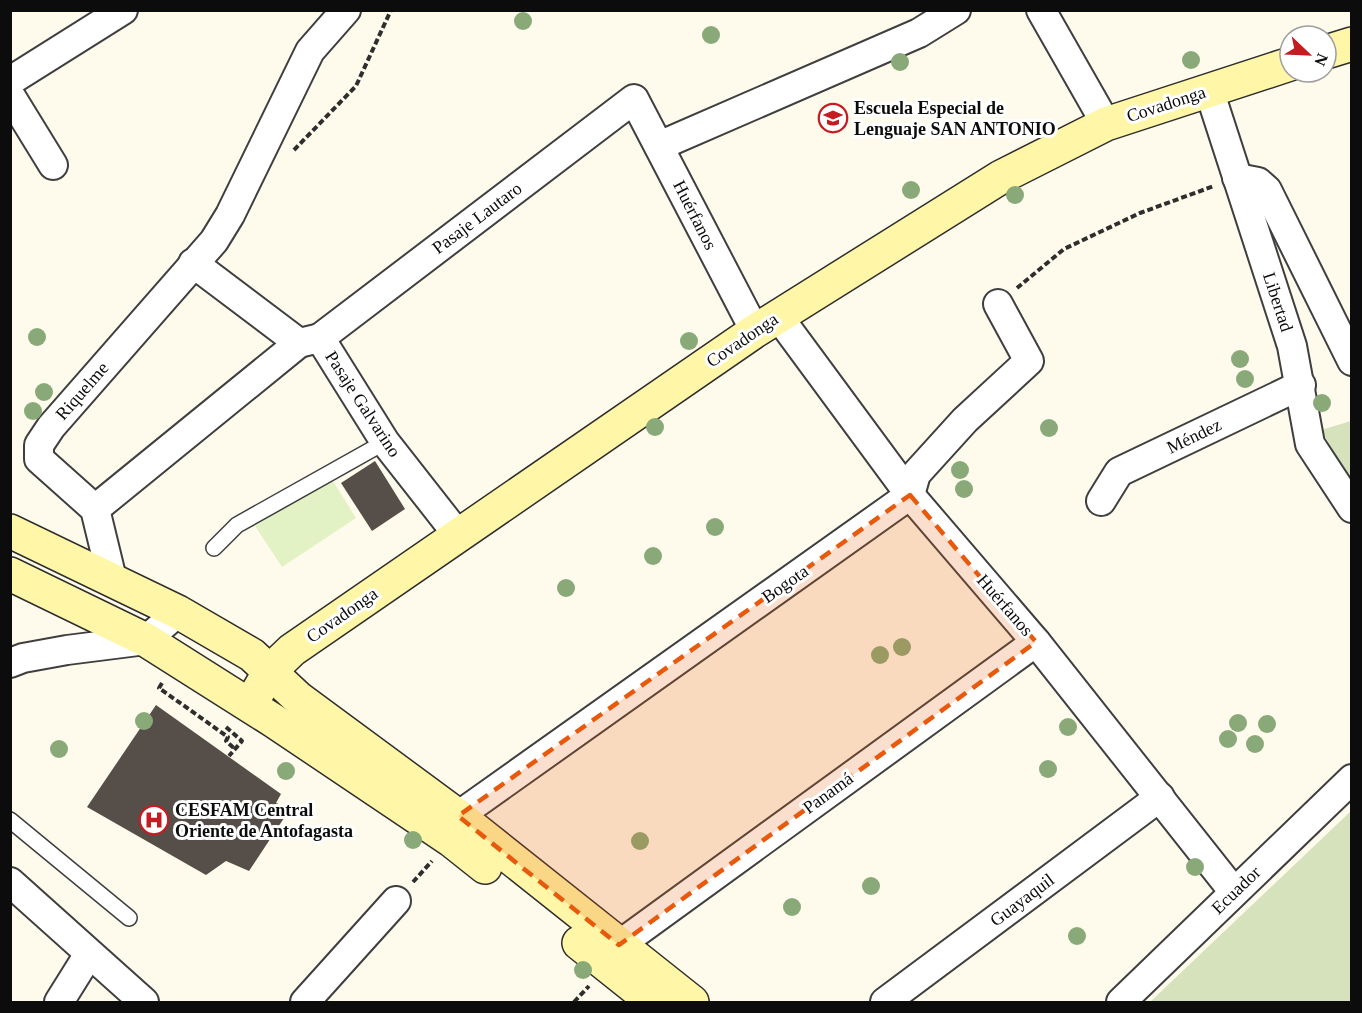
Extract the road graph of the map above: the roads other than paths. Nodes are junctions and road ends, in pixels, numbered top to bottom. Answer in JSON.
{"nodes":[{"id":1,"x":123,"y":10,"type":"edge"},
{"id":2,"x":346,"y":10,"type":"edge"},
{"id":3,"x":956,"y":10,"type":"edge"},
{"id":4,"x":1041,"y":10,"type":"edge"},
{"id":5,"x":1278,"y":68,"type":"edge"},
{"id":6,"x":10,"y":81,"type":"edge"},
{"id":7,"x":1209,"y":90,"type":"junction"},
{"id":8,"x":10,"y":95,"type":"edge"},
{"id":9,"x":634,"y":99,"type":"joint"},
{"id":10,"x":1106,"y":124,"type":"junction"},
{"id":11,"x":659,"y":146,"type":"junction"},
{"id":12,"x":53,"y":165,"type":"dead end"},
{"id":13,"x":1237,"y":178,"type":"junction"},
{"id":14,"x":193,"y":262,"type":"junction"},
{"id":15,"x":998,"y":304,"type":"road end"},
{"id":16,"x":766,"y":323,"type":"junction"},
{"id":17,"x":309,"y":340,"type":"junction"},
{"id":18,"x":1352,"y":361,"type":"edge"},
{"id":19,"x":1301,"y":385,"type":"junction"},
{"id":20,"x":385,"y":442,"type":"junction"},
{"id":21,"x":910,"y":495,"type":"junction"},
{"id":22,"x":1101,"y":501,"type":"dead end"},
{"id":23,"x":1352,"y":508,"type":"edge"},
{"id":24,"x":95,"y":509,"type":"junction"},
{"id":25,"x":10,"y":531,"type":"edge"},
{"id":26,"x":458,"y":535,"type":"junction"},
{"id":27,"x":214,"y":548,"type":"dead end"},
{"id":28,"x":10,"y":574,"type":"edge"},
{"id":29,"x":112,"y":579,"type":"junction"},
{"id":30,"x":178,"y":612,"type":"junction"},
{"id":31,"x":146,"y":640,"type":"junction"},
{"id":32,"x":1036,"y":642,"type":"junction"},
{"id":33,"x":10,"y":663,"type":"edge"},
{"id":34,"x":270,"y":671,"type":"junction"},
{"id":35,"x":249,"y":705,"type":"junction"},
{"id":36,"x":1352,"y":779,"type":"edge"},
{"id":37,"x":1160,"y":797,"type":"junction"},
{"id":38,"x":10,"y":820,"type":"edge"},
{"id":39,"x":454,"y":828,"type":"junction"},
{"id":40,"x":10,"y":882,"type":"edge"},
{"id":41,"x":1234,"y":892,"type":"junction"},
{"id":42,"x":396,"y":901,"type":"road end"},
{"id":43,"x":129,"y":918,"type":"dead end"},
{"id":44,"x":619,"y":945,"type":"junction"},
{"id":45,"x":88,"y":954,"type":"junction"},
{"id":46,"x":59,"y":1002,"type":"edge"},
{"id":47,"x":144,"y":1002,"type":"edge"},
{"id":48,"x":305,"y":1002,"type":"edge"},
{"id":49,"x":653,"y":1002,"type":"edge"},
{"id":50,"x":692,"y":1002,"type":"edge"},
{"id":51,"x":885,"y":1002,"type":"edge"},
{"id":52,"x":1121,"y":1002,"type":"edge"}],
"edges":[{"from":1,"to":6,"type":"street"},
{"from":2,"to":14,"type":"street","name":"Riquelme"},
{"from":3,"to":11,"type":"street"},
{"from":4,"to":10,"type":"street"},
{"from":5,"to":7,"type":"main road","name":"Covadonga"},
{"from":7,"to":10,"type":"main road","name":"Covadonga"},
{"from":7,"to":13,"type":"street","name":"Libertad"},
{"from":8,"to":12,"type":"street"},
{"from":9,"to":11,"type":"street","name":"Huérfanos"},
{"from":9,"to":17,"type":"street","name":"Pasaje Lautaro"},
{"from":10,"to":16,"type":"main road","name":"Covadonga"},
{"from":11,"to":16,"type":"street","name":"Huérfanos"},
{"from":13,"to":18,"type":"street"},
{"from":13,"to":19,"type":"street","name":"Libertad"},
{"from":14,"to":17,"type":"street","name":"Pasaje Galvarino"},
{"from":14,"to":24,"type":"street","name":"Riquelme"},
{"from":15,"to":21,"type":"street"},
{"from":16,"to":21,"type":"street","name":"Huérfanos"},
{"from":16,"to":26,"type":"main road","name":"Covadonga"},
{"from":17,"to":20,"type":"street","name":"Pasaje Galvarino"},
{"from":17,"to":24,"type":"street","name":"Pasaje Lautaro"},
{"from":19,"to":22,"type":"street","name":"Méndez"},
{"from":19,"to":23,"type":"street","name":"Libertad"},
{"from":20,"to":26,"type":"street","name":"Pasaje Galvarino"},
{"from":20,"to":27,"type":"lane"},
{"from":21,"to":32,"type":"street","name":"Huérfanos"},
{"from":21,"to":39,"type":"street","name":"Bogota"},
{"from":24,"to":29,"type":"street"},
{"from":25,"to":29,"type":"main road"},
{"from":26,"to":34,"type":"main road","name":"Covadonga"},
{"from":28,"to":31,"type":"main road"},
{"from":29,"to":30,"type":"main road"},
{"from":30,"to":31,"type":"street"},
{"from":30,"to":34,"type":"main road"},
{"from":31,"to":33,"type":"street"},
{"from":31,"to":35,"type":"main road"},
{"from":32,"to":37,"type":"street","name":"Huérfanos"},
{"from":32,"to":44,"type":"street","name":"Panamá"},
{"from":34,"to":35,"type":"main road","name":"Covadonga"},
{"from":34,"to":39,"type":"main road"},
{"from":35,"to":39,"type":"main road"},
{"from":36,"to":41,"type":"street","name":"Ecuador"},
{"from":37,"to":41,"type":"street","name":"Huérfanos"},
{"from":37,"to":51,"type":"street","name":"Guayaquil"},
{"from":38,"to":43,"type":"lane"},
{"from":39,"to":44,"type":"main road"},
{"from":39,"to":49,"type":"main road"},
{"from":40,"to":45,"type":"street"},
{"from":41,"to":52,"type":"street","name":"Ecuador"},
{"from":42,"to":48,"type":"street"},
{"from":44,"to":50,"type":"main road"},
{"from":45,"to":46,"type":"street"},
{"from":45,"to":47,"type":"street"}]}
